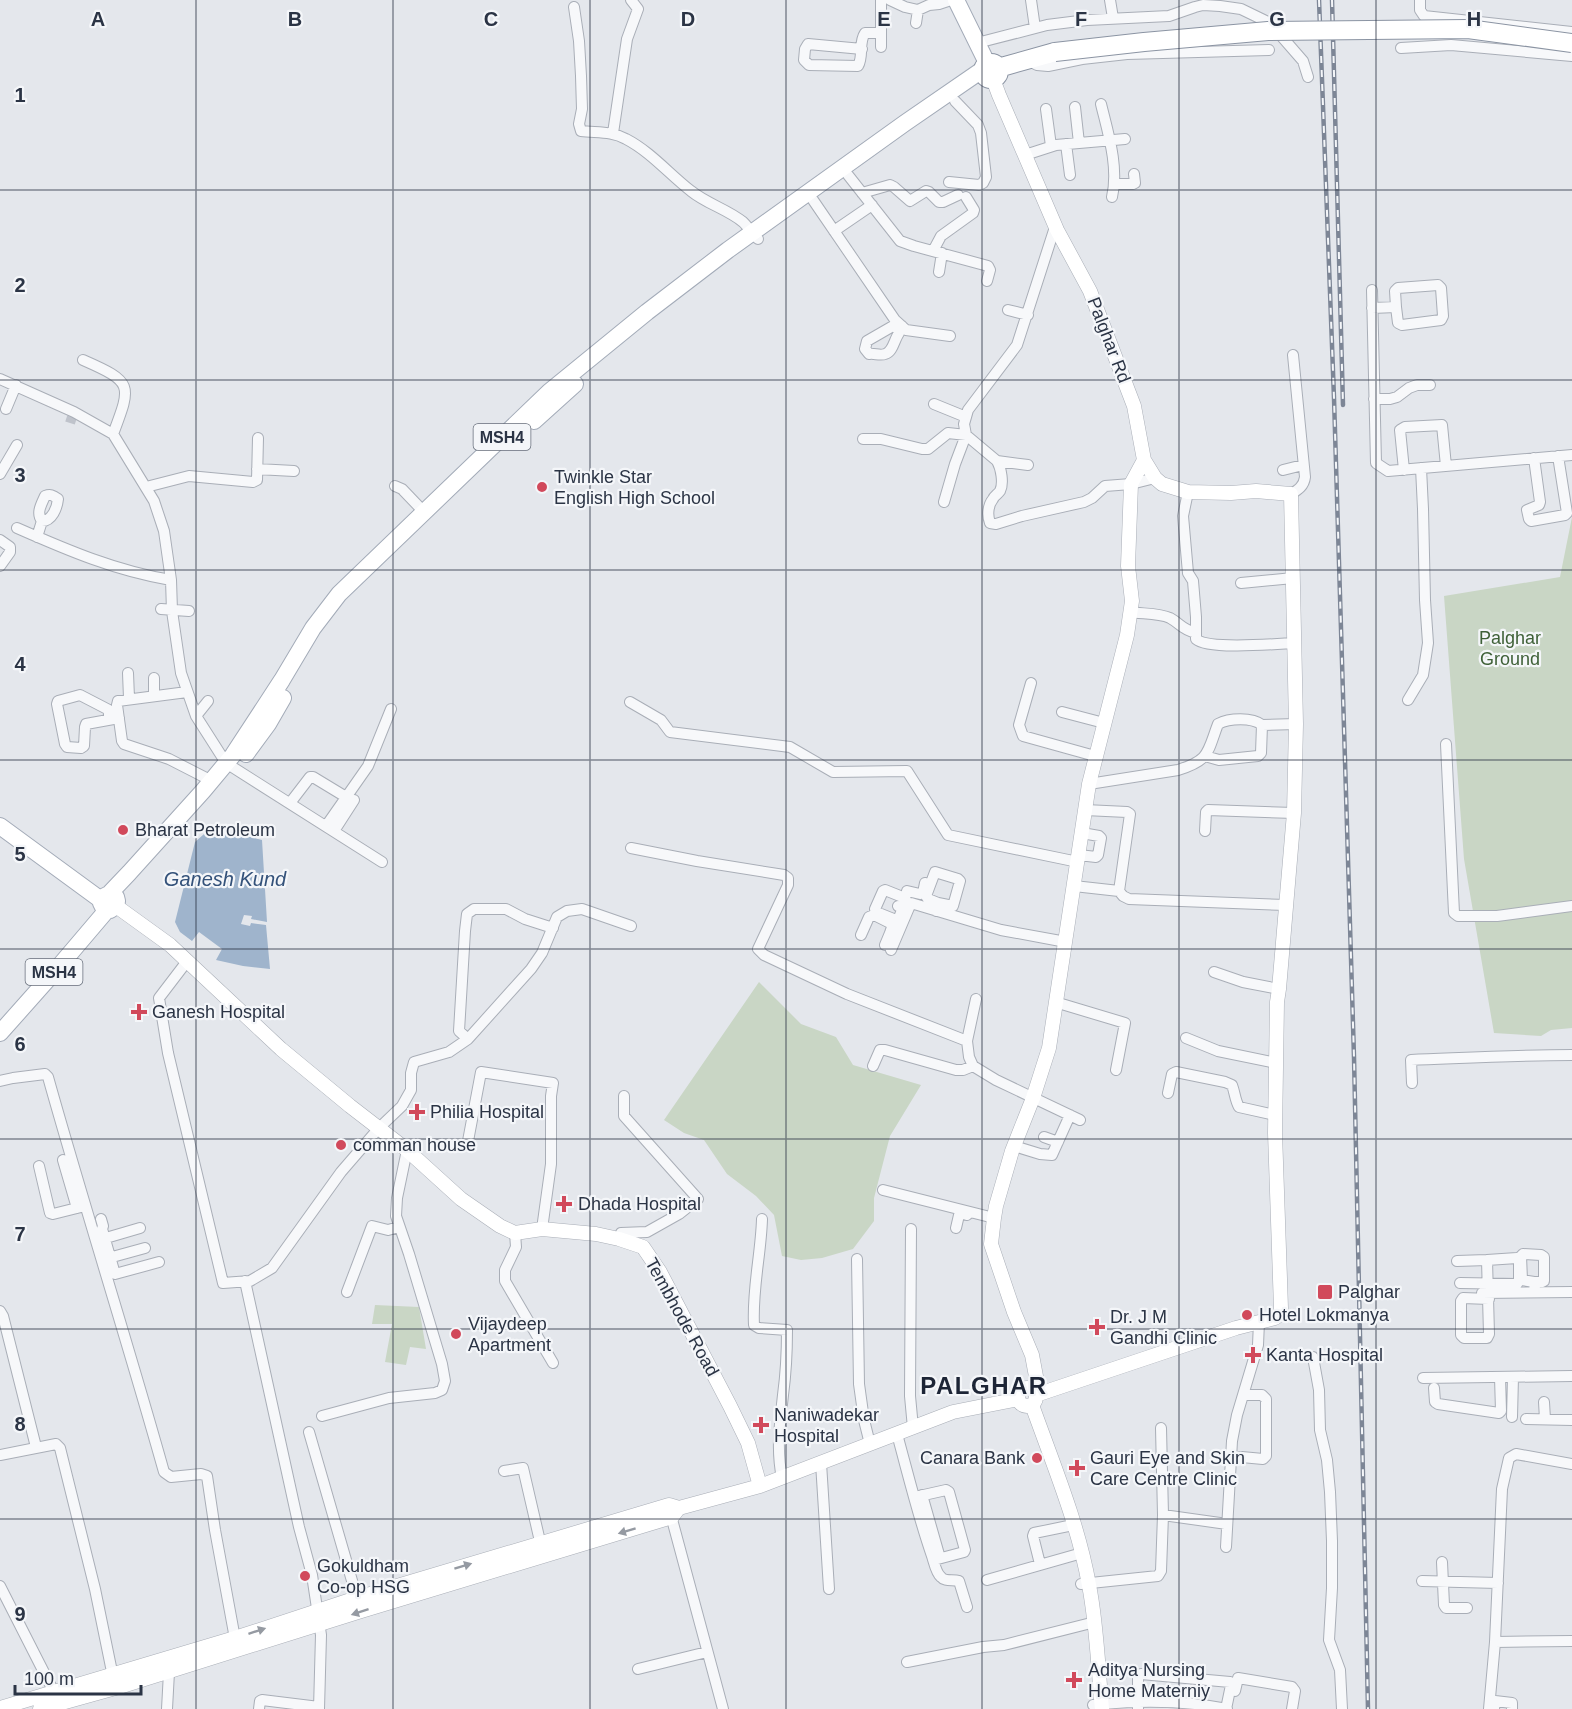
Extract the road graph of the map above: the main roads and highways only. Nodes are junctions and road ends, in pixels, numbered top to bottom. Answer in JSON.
{"nodes":[{"id":1,"x":954,"y":0,"type":"edge"},
{"id":2,"x":1572,"y":43,"type":"edge"},
{"id":3,"x":990,"y":72,"type":"junction"},
{"id":4,"x":755,"y":236,"type":"junction"},
{"id":5,"x":1144,"y":460,"type":"junction"},
{"id":6,"x":446,"y":496,"type":"junction"},
{"id":7,"x":230,"y":766,"type":"junction"},
{"id":8,"x":0,"y":826,"type":"edge"},
{"id":9,"x":108,"y":902,"type":"junction"},
{"id":10,"x":0,"y":1017,"type":"edge"},
{"id":11,"x":0,"y":1033,"type":"edge"},
{"id":12,"x":1027,"y":1401,"type":"junction"},
{"id":13,"x":760,"y":1486,"type":"junction"},
{"id":14,"x":432,"y":1582,"type":"junction"},
{"id":15,"x":236,"y":1644,"type":"junction"},
{"id":16,"x":57,"y":1697,"type":"junction"},
{"id":17,"x":76,"y":1698,"type":"edge"},
{"id":18,"x":1097,"y":1707,"type":"edge"},
{"id":19,"x":0,"y":1708,"type":"edge"},
{"id":20,"x":40,"y":1709,"type":"edge"}],
"edges":[{"from":1,"to":3,"type":"main road"},
{"from":2,"to":3,"type":"highway","bridge":true},
{"from":3,"to":4,"type":"main road","number":"MSH4"},
{"from":3,"to":4,"type":"main road","number":"MSH4"},
{"from":3,"to":5,"type":"main road","name":"Palghar Rd"},
{"from":4,"to":6,"type":"main road","number":"MSH4"},
{"from":5,"to":12,"type":"main road"},
{"from":5,"to":12,"type":"main road","name":"Palghar Rd"},
{"from":6,"to":7,"type":"main road","number":"MSH4"},
{"from":6,"to":7,"type":"main road","number":"MSH4"},
{"from":7,"to":9,"type":"main road","number":"MSH4"},
{"from":7,"to":9,"type":"main road","number":"MSH4"},
{"from":8,"to":9,"type":"main road"},
{"from":9,"to":10,"type":"main road","number":"MSH4"},
{"from":9,"to":11,"type":"main road","number":"MSH4"},
{"from":9,"to":13,"type":"main road","name":"Tembhode Road"},
{"from":12,"to":13,"type":"main road"},
{"from":12,"to":18,"type":"main road"},
{"from":13,"to":14,"type":"main road"},
{"from":14,"to":15,"type":"main road","one_way":true},
{"from":15,"to":14,"type":"main road","one_way":true},
{"from":15,"to":17,"type":"main road"},
{"from":16,"to":17,"type":"main road"},
{"from":16,"to":19,"type":"main road"},
{"from":16,"to":20,"type":"main road"}]}
